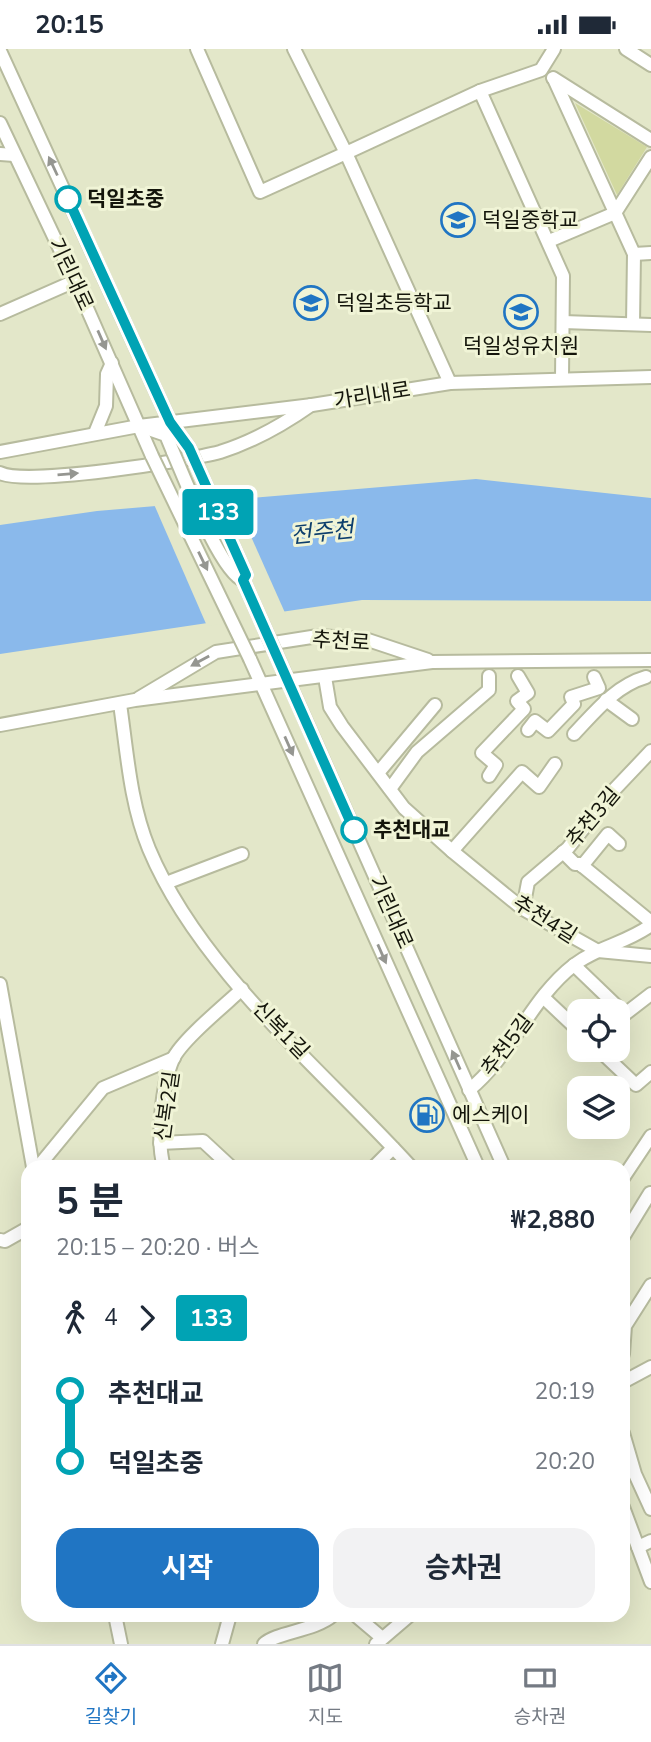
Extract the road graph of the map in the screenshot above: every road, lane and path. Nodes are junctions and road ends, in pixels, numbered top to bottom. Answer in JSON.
{"nodes":[{"id":1,"x":197,"y":49,"type":"edge"},
{"id":2,"x":294,"y":49,"type":"edge"},
{"id":3,"x":554,"y":49,"type":"edge"},
{"id":4,"x":626,"y":49,"type":"edge"},
{"id":5,"x":0,"y":51,"type":"edge"},
{"id":6,"x":651,"y":65,"type":"edge"},
{"id":7,"x":541,"y":70,"type":"junction"},
{"id":8,"x":554,"y":79,"type":"junction"},
{"id":9,"x":480,"y":91,"type":"junction"},
{"id":10,"x":0,"y":123,"type":"edge"},
{"id":11,"x":651,"y":140,"type":"edge"},
{"id":12,"x":346,"y":153,"type":"junction"},
{"id":13,"x":0,"y":154,"type":"edge"},
{"id":14,"x":14,"y":155,"type":"junction"},
{"id":15,"x":651,"y":157,"type":"edge"},
{"id":16,"x":615,"y":213,"type":"junction"},
{"id":17,"x":549,"y":241,"type":"junction"},
{"id":18,"x":651,"y":253,"type":"edge"},
{"id":19,"x":634,"y":254,"type":"junction"},
{"id":20,"x":75,"y":281,"type":"junction"},
{"id":21,"x":0,"y":314,"type":"edge"},
{"id":22,"x":563,"y":322,"type":"junction"},
{"id":23,"x":633,"y":324,"type":"junction"},
{"id":24,"x":651,"y":325,"type":"edge"},
{"id":25,"x":112,"y":363,"type":"junction"},
{"id":26,"x":651,"y":377,"type":"edge"},
{"id":27,"x":562,"y":378,"type":"junction"},
{"id":28,"x":450,"y":383,"type":"junction"},
{"id":29,"x":312,"y":405,"type":"junction"},
{"id":30,"x":170,"y":422,"type":"junction"},
{"id":31,"x":139,"y":425,"type":"junction"},
{"id":32,"x":95,"y":433,"type":"junction"},
{"id":33,"x":0,"y":452,"type":"edge"},
{"id":34,"x":0,"y":473,"type":"edge"},
{"id":35,"x":243,"y":580,"type":"junction"},
{"id":36,"x":651,"y":660,"type":"edge"},
{"id":37,"x":432,"y":662,"type":"junction"},
{"id":38,"x":489,"y":676,"type":"dead end"},
{"id":39,"x":518,"y":676,"type":"dead end"},
{"id":40,"x":594,"y":677,"type":"dead end"},
{"id":41,"x":646,"y":677,"type":"dead end"},
{"id":42,"x":287,"y":681,"type":"junction"},
{"id":43,"x":325,"y":683,"type":"junction"},
{"id":44,"x":260,"y":684,"type":"junction"},
{"id":45,"x":135,"y":700,"type":"junction"},
{"id":46,"x":606,"y":700,"type":"junction"},
{"id":47,"x":120,"y":703,"type":"junction"},
{"id":48,"x":435,"y":705,"type":"dead end"},
{"id":49,"x":632,"y":719,"type":"dead end"},
{"id":50,"x":0,"y":725,"type":"edge"},
{"id":51,"x":528,"y":730,"type":"dead end"},
{"id":52,"x":574,"y":734,"type":"dead end"},
{"id":53,"x":651,"y":751,"type":"edge"},
{"id":54,"x":555,"y":764,"type":"dead end"},
{"id":55,"x":379,"y":773,"type":"junction"},
{"id":56,"x":489,"y":776,"type":"dead end"},
{"id":57,"x":390,"y":789,"type":"junction"},
{"id":58,"x":619,"y":844,"type":"dead end"},
{"id":59,"x":452,"y":851,"type":"junction"},
{"id":60,"x":563,"y":852,"type":"junction"},
{"id":61,"x":242,"y":855,"type":"dead end"},
{"id":62,"x":582,"y":866,"type":"junction"},
{"id":63,"x":166,"y":883,"type":"junction"},
{"id":64,"x":523,"y":909,"type":"junction"},
{"id":65,"x":651,"y":924,"type":"edge"},
{"id":66,"x":598,"y":951,"type":"junction"},
{"id":67,"x":651,"y":956,"type":"edge"},
{"id":68,"x":574,"y":965,"type":"junction"},
{"id":69,"x":0,"y":983,"type":"edge"},
{"id":70,"x":242,"y":989,"type":"junction"},
{"id":71,"x":651,"y":994,"type":"edge"},
{"id":72,"x":543,"y":997,"type":"junction"},
{"id":73,"x":567,"y":1020,"type":"edge"},
{"id":74,"x":174,"y":1058,"type":"junction"},
{"id":75,"x":612,"y":1062,"type":"edge"},
{"id":76,"x":651,"y":1072,"type":"edge"},
{"id":77,"x":469,"y":1090,"type":"junction"},
{"id":78,"x":651,"y":1136,"type":"edge"},
{"id":79,"x":160,"y":1143,"type":"junction"},
{"id":80,"x":393,"y":1147,"type":"junction"},
{"id":81,"x":32,"y":1160,"type":"edge"},
{"id":82,"x":44,"y":1160,"type":"edge"},
{"id":83,"x":163,"y":1160,"type":"edge"},
{"id":84,"x":223,"y":1160,"type":"edge"},
{"id":85,"x":381,"y":1160,"type":"edge"},
{"id":86,"x":405,"y":1160,"type":"edge"},
{"id":87,"x":471,"y":1160,"type":"edge"},
{"id":88,"x":501,"y":1160,"type":"edge"},
{"id":89,"x":630,"y":1168,"type":"edge"},
{"id":90,"x":650,"y":1193,"type":"edge"},
{"id":91,"x":630,"y":1226,"type":"edge"},
{"id":92,"x":21,"y":1232,"type":"edge"},
{"id":93,"x":0,"y":1240,"type":"edge"},
{"id":94,"x":651,"y":1285,"type":"edge"},
{"id":95,"x":630,"y":1318,"type":"edge"},
{"id":96,"x":651,"y":1367,"type":"edge"},
{"id":97,"x":630,"y":1378,"type":"edge"},
{"id":98,"x":630,"y":1451,"type":"edge"},
{"id":99,"x":650,"y":1504,"type":"edge"},
{"id":100,"x":630,"y":1526,"type":"edge"},
{"id":101,"x":651,"y":1542,"type":"edge"},
{"id":102,"x":638,"y":1547,"type":"junction"},
{"id":103,"x":651,"y":1582,"type":"edge"},
{"id":104,"x":116,"y":1622,"type":"edge"},
{"id":105,"x":228,"y":1622,"type":"edge"},
{"id":106,"x":323,"y":1622,"type":"edge"},
{"id":107,"x":361,"y":1622,"type":"edge"},
{"id":108,"x":402,"y":1622,"type":"edge"},
{"id":109,"x":379,"y":1641,"type":"edge"},
{"id":110,"x":121,"y":1644,"type":"edge"},
{"id":111,"x":222,"y":1644,"type":"edge"},
{"id":112,"x":264,"y":1644,"type":"edge"}],
"edges":[{"from":1,"to":12,"type":"street"},
{"from":2,"to":12,"type":"street"},
{"from":3,"to":7,"type":"street"},
{"from":4,"to":6,"type":"street"},
{"from":30,"to":5,"type":"street","name":"기린대로","one_way":true},
{"from":7,"to":8,"type":"street"},
{"from":7,"to":9,"type":"street"},
{"from":8,"to":11,"type":"street"},
{"from":8,"to":16,"type":"street"},
{"from":9,"to":12,"type":"street"},
{"from":9,"to":17,"type":"street"},
{"from":10,"to":14,"type":"street","name":"기린대로"},
{"from":12,"to":28,"type":"street"},
{"from":13,"to":14,"type":"street"},
{"from":14,"to":20,"type":"street","name":"기린대로"},
{"from":15,"to":16,"type":"street"},
{"from":16,"to":17,"type":"street"},
{"from":16,"to":19,"type":"street"},
{"from":17,"to":22,"type":"street"},
{"from":18,"to":19,"type":"street"},
{"from":19,"to":23,"type":"street"},
{"from":20,"to":21,"type":"street"},
{"from":20,"to":25,"type":"street","name":"기린대로","one_way":true},
{"from":22,"to":23,"type":"street"},
{"from":22,"to":27,"type":"street"},
{"from":23,"to":24,"type":"street"},
{"from":25,"to":31,"type":"street","name":"기린대로"},
{"from":25,"to":32,"type":"street"},
{"from":26,"to":27,"type":"street","name":"가리내로"},
{"from":27,"to":28,"type":"street","name":"가리내로"},
{"from":28,"to":29,"type":"street","name":"가리내로"},
{"from":29,"to":30,"type":"street","name":"가리내로"},
{"from":34,"to":29,"type":"street","one_way":true},
{"from":30,"to":31,"type":"street","name":"가리내로"},
{"from":30,"to":35,"type":"street","name":"기린대로","bridge":true},
{"from":31,"to":32,"type":"street","name":"가리내로"},
{"from":31,"to":35,"type":"street","name":"기린대로","bridge":true},
{"from":31,"to":44,"type":"street","name":"기린대로","one_way":true,"bridge":true},
{"from":32,"to":33,"type":"street","name":"가리내로"},
{"from":35,"to":42,"type":"street","name":"기린대로","bridge":true},
{"from":36,"to":37,"type":"street","name":"추천로"},
{"from":37,"to":43,"type":"street","name":"추천로"},
{"from":37,"to":45,"type":"street","name":"추천로","one_way":true},
{"from":38,"to":57,"type":"street"},
{"from":39,"to":56,"type":"street"},
{"from":40,"to":51,"type":"street"},
{"from":41,"to":46,"type":"street"},
{"from":42,"to":43,"type":"street","name":"추천로"},
{"from":42,"to":44,"type":"street","name":"추천로"},
{"from":77,"to":42,"type":"street","name":"기린대로","one_way":true},
{"from":43,"to":55,"type":"street","name":"추천4길"},
{"from":44,"to":45,"type":"street","name":"추천로"},
{"from":44,"to":87,"type":"street","name":"기린대로","one_way":true},
{"from":45,"to":47,"type":"street","name":"추천로"},
{"from":46,"to":49,"type":"street"},
{"from":46,"to":52,"type":"street"},
{"from":47,"to":50,"type":"street","name":"추천로"},
{"from":47,"to":63,"type":"street","name":"신복1길"},
{"from":48,"to":55,"type":"street"},
{"from":53,"to":60,"type":"street","name":"추천3길"},
{"from":54,"to":59,"type":"street"},
{"from":55,"to":57,"type":"street","name":"추천4길"},
{"from":57,"to":59,"type":"street","name":"추천4길"},
{"from":58,"to":62,"type":"street","name":"추천3길"},
{"from":59,"to":64,"type":"street","name":"추천4길"},
{"from":60,"to":62,"type":"street","name":"추천3길"},
{"from":60,"to":64,"type":"street","name":"추천3길"},
{"from":61,"to":63,"type":"street"},
{"from":62,"to":65,"type":"street","name":"추천3길"},
{"from":63,"to":70,"type":"street","name":"신복1길"},
{"from":64,"to":66,"type":"street","name":"추천4길"},
{"from":65,"to":66,"type":"street","name":"추천5길"},
{"from":66,"to":67,"type":"street","name":"추천4길"},
{"from":66,"to":68,"type":"street","name":"추천5길"},
{"from":68,"to":71,"type":"street"},
{"from":68,"to":72,"type":"street","name":"추천5길"},
{"from":69,"to":81,"type":"street"},
{"from":70,"to":74,"type":"street","name":"신복2길"},
{"from":70,"to":80,"type":"street","name":"신복1길"},
{"from":72,"to":73,"type":"street","name":"추천5길"},
{"from":72,"to":77,"type":"street","name":"추천5길"},
{"from":74,"to":79,"type":"street","name":"신복2길"},
{"from":74,"to":82,"type":"street"},
{"from":75,"to":76,"type":"street"},
{"from":77,"to":88,"type":"street","name":"기린대로"},
{"from":78,"to":89,"type":"street"},
{"from":79,"to":83,"type":"street","name":"신복2길"},
{"from":79,"to":84,"type":"street"},
{"from":80,"to":85,"type":"street"},
{"from":80,"to":86,"type":"street","name":"신복1길"},
{"from":90,"to":91,"type":"street"},
{"from":92,"to":93,"type":"street"},
{"from":94,"to":95,"type":"street"},
{"from":96,"to":97,"type":"street"},
{"from":98,"to":99,"type":"street"},
{"from":100,"to":102,"type":"street"},
{"from":101,"to":102,"type":"street"},
{"from":102,"to":103,"type":"street"},
{"from":104,"to":110,"type":"street"},
{"from":105,"to":111,"type":"street"},
{"from":106,"to":112,"type":"street"},
{"from":107,"to":109,"type":"street"},
{"from":108,"to":109,"type":"street"}]}
